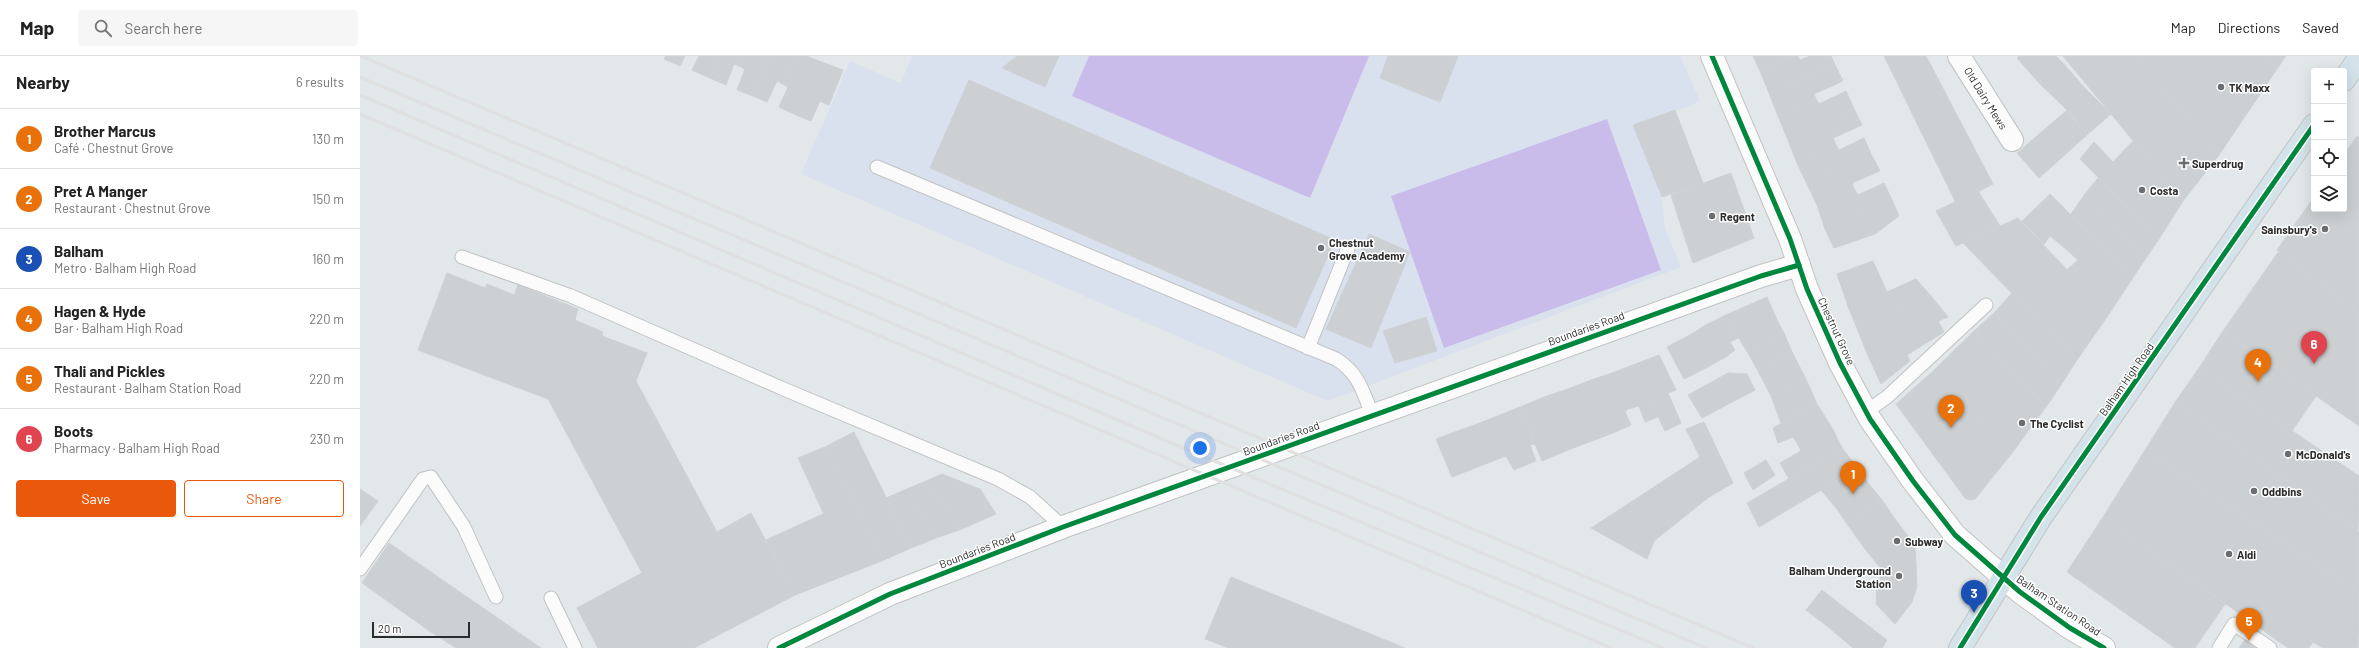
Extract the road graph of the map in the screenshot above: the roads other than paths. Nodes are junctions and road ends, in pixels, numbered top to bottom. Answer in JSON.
{"nodes":[{"id":1,"x":1712,"y":56,"type":"edge"},
{"id":2,"x":1959,"y":56,"type":"edge"},
{"id":3,"x":2359,"y":58,"type":"edge"},
{"id":4,"x":2347,"y":76,"type":"edge"},
{"id":5,"x":2311,"y":128,"type":"edge"},
{"id":6,"x":2012,"y":140,"type":"dead end"},
{"id":7,"x":877,"y":167,"type":"dead end"},
{"id":8,"x":1348,"y":248,"type":"dead end"},
{"id":9,"x":462,"y":256,"type":"dead end"},
{"id":10,"x":1799,"y":265,"type":"junction"},
{"id":11,"x":1986,"y":305,"type":"dead end"},
{"id":12,"x":1308,"y":348,"type":"junction"},
{"id":13,"x":1866,"y":412,"type":"junction"},
{"id":14,"x":1373,"y":416,"type":"junction"},
{"id":15,"x":1063,"y":527,"type":"junction"},
{"id":16,"x":360,"y":569,"type":"edge"},
{"id":17,"x":2002,"y":579,"type":"junction"},
{"id":18,"x":496,"y":596,"type":"dead end"},
{"id":19,"x":551,"y":598,"type":"dead end"},
{"id":20,"x":575,"y":648,"type":"edge"},
{"id":21,"x":778,"y":648,"type":"edge"},
{"id":22,"x":1960,"y":648,"type":"edge"},
{"id":23,"x":2104,"y":648,"type":"edge"},
{"id":24,"x":2219,"y":648,"type":"edge"},
{"id":25,"x":2270,"y":648,"type":"edge"}],
"edges":[{"from":1,"to":10,"type":"street","name":"Chestnut Grove"},
{"from":2,"to":6,"type":"street","name":"Old Dairy Mews"},
{"from":3,"to":4,"type":"highway"},
{"from":5,"to":17,"type":"highway","name":"Balham High Road"},
{"from":7,"to":12,"type":"lane"},
{"from":8,"to":12,"type":"lane"},
{"from":9,"to":15,"type":"lane"},
{"from":10,"to":13,"type":"street","name":"Chestnut Grove"},
{"from":10,"to":14,"type":"street","name":"Boundaries Road"},
{"from":11,"to":13,"type":"lane"},
{"from":12,"to":14,"type":"lane"},
{"from":13,"to":17,"type":"street","name":"Chestnut Grove"},
{"from":14,"to":15,"type":"street","name":"Boundaries Road"},
{"from":15,"to":21,"type":"street","name":"Boundaries Road"},
{"from":16,"to":18,"type":"lane"},
{"from":17,"to":22,"type":"highway","name":"Balham High Road"},
{"from":17,"to":23,"type":"street","name":"Balham Station Road"},
{"from":19,"to":20,"type":"lane"},
{"from":24,"to":25,"type":"lane"}]}
